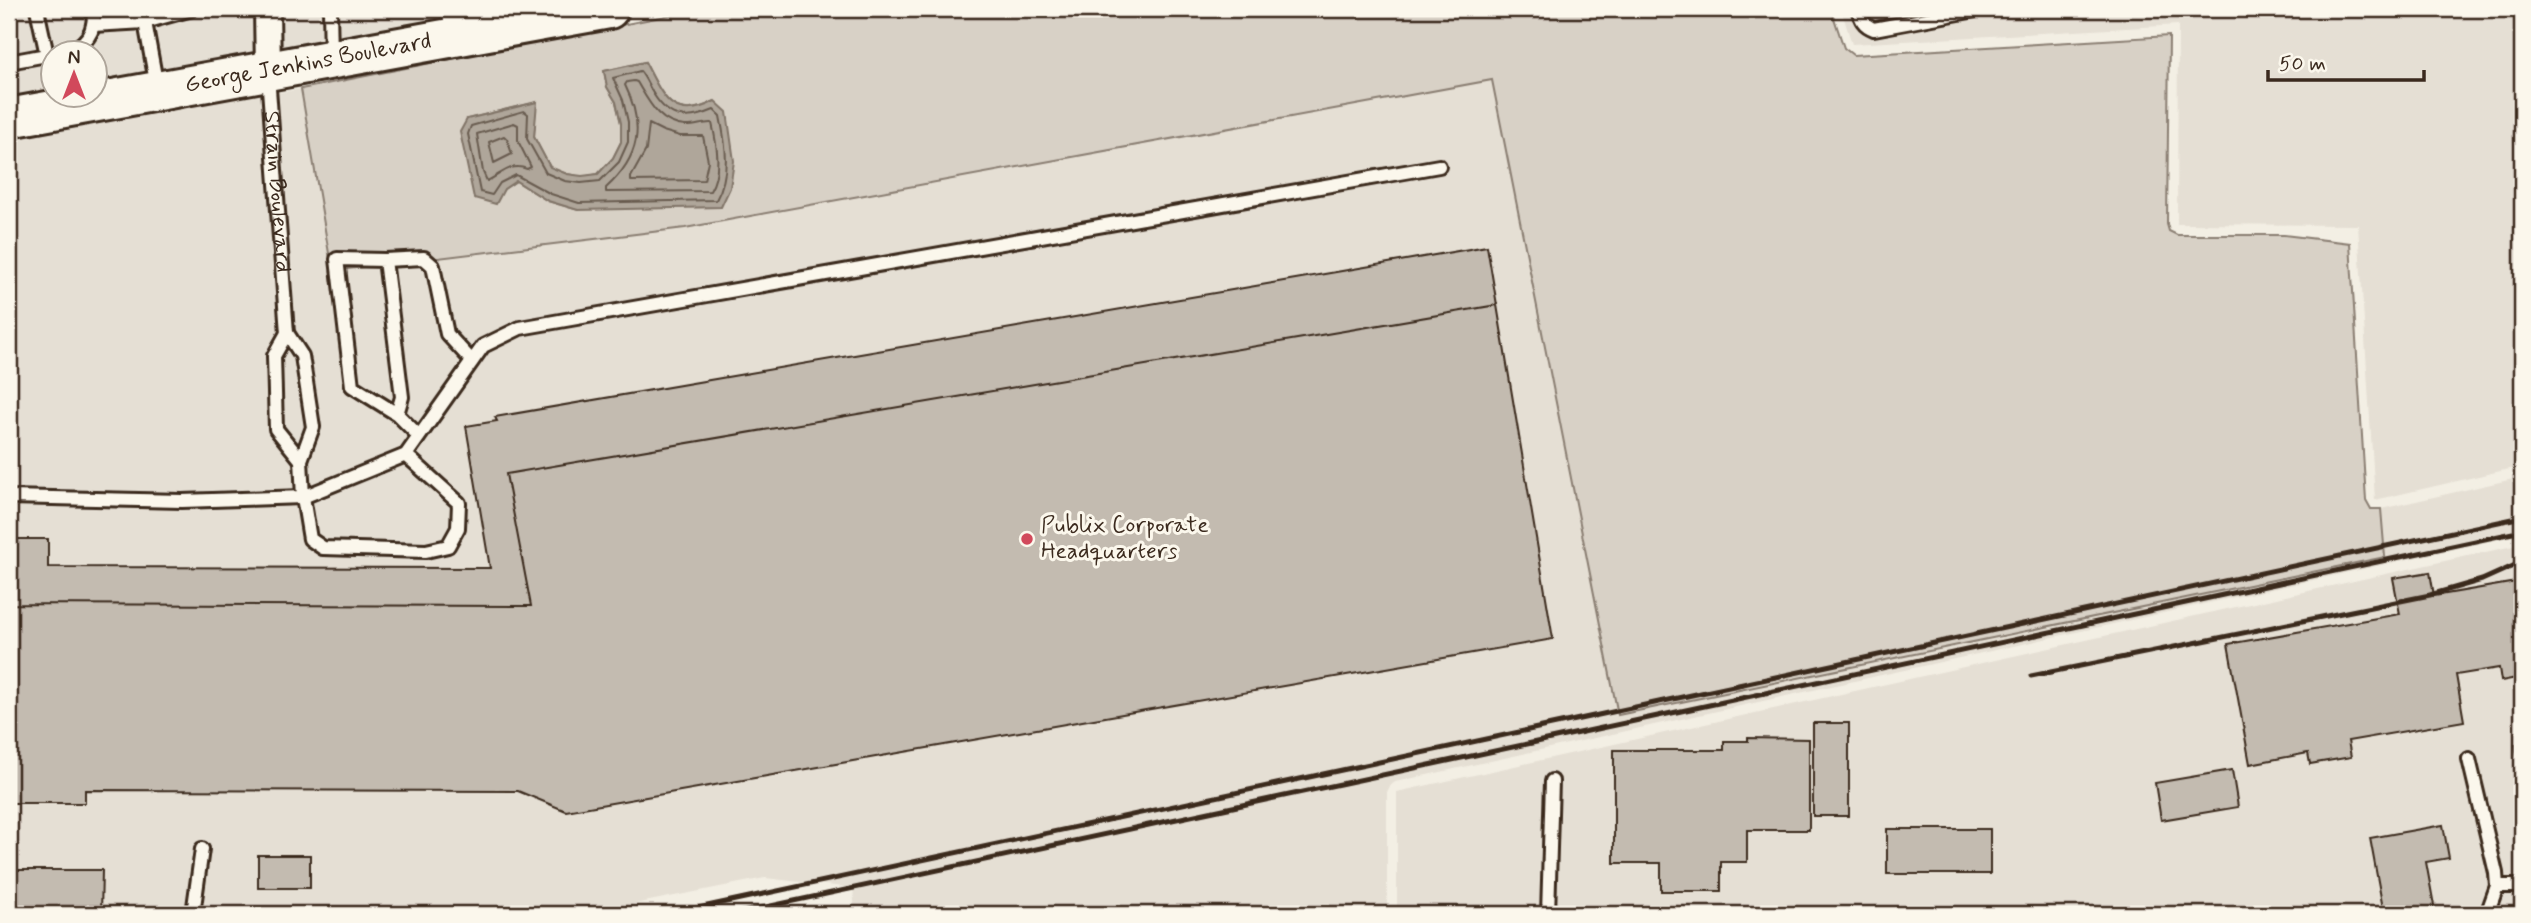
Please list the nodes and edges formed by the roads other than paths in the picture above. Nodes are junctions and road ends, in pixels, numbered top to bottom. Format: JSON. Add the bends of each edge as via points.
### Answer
{"nodes":[{"id":1,"x":37,"y":9,"type":"edge"},
{"id":2,"x":93,"y":9,"type":"edge"},
{"id":3,"x":192,"y":9,"type":"edge"},
{"id":4,"x":267,"y":9,"type":"edge"},
{"id":5,"x":330,"y":9,"type":"edge"},
{"id":6,"x":608,"y":9,"type":"edge"},
{"id":7,"x":1858,"y":9,"type":"edge"},
{"id":8,"x":1981,"y":9,"type":"edge"},
{"id":9,"x":524,"y":17,"type":"edge"},
{"id":10,"x":145,"y":22,"type":"junction"},
{"id":11,"x":450,"y":23,"type":"edge"},
{"id":12,"x":93,"y":25,"type":"junction"},
{"id":13,"x":45,"y":38,"type":"edge"},
{"id":14,"x":88,"y":38,"type":"edge"},
{"id":15,"x":38,"y":57,"type":"edge"},
{"id":16,"x":331,"y":60,"type":"junction"},
{"id":17,"x":9,"y":62,"type":"edge"},
{"id":18,"x":268,"y":71,"type":"junction"},
{"id":19,"x":158,"y":91,"type":"junction"},
{"id":20,"x":9,"y":118,"type":"edge"},
{"id":21,"x":1440,"y":166,"type":"dead end"},
{"id":22,"x":385,"y":260,"type":"junction"},
{"id":23,"x":287,"y":333,"type":"junction"},
{"id":24,"x":472,"y":361,"type":"junction"},
{"id":25,"x":397,"y":414,"type":"junction"},
{"id":26,"x":419,"y":436,"type":"junction"},
{"id":27,"x":406,"y":455,"type":"junction"},
{"id":28,"x":301,"y":460,"type":"junction"},
{"id":29,"x":9,"y":497,"type":"edge"},
{"id":30,"x":303,"y":497,"type":"junction"},
{"id":31,"x":2469,"y":759,"type":"dead end"},
{"id":32,"x":1552,"y":781,"type":"dead end"},
{"id":33,"x":202,"y":849,"type":"dead end"},
{"id":34,"x":2497,"y":886,"type":"junction"},
{"id":35,"x":2522,"y":886,"type":"edge"},
{"id":36,"x":193,"y":914,"type":"edge"},
{"id":37,"x":1548,"y":914,"type":"edge"},
{"id":38,"x":2487,"y":914,"type":"edge"}],
"edges":[{"from":1,"to":13,"type":"lane"},
{"from":2,"to":12,"type":"lane"},
{"from":3,"to":10,"type":"lane"},
{"from":4,"to":18,"type":"street","name":"Strain Boulevard"},
{"from":5,"to":16,"type":"lane"},
{"from":6,"to":9,"type":"main road","name":"George Jenkins Boulevard"},
{"from":7,"to":8,"type":"lane","via":[[1861,20],[1874,29]]},
{"from":9,"to":11,"type":"main road","name":"George Jenkins Boulevard"},
{"from":10,"to":12,"type":"lane"},
{"from":10,"to":19,"type":"lane"},
{"from":11,"to":16,"type":"main road","name":"George Jenkins Boulevard"},
{"from":12,"to":14,"type":"lane"},
{"from":15,"to":17,"type":"lane"},
{"from":16,"to":18,"type":"main road","name":"George Jenkins Boulevard"},
{"from":18,"to":19,"type":"main road","name":"George Jenkins Boulevard"},
{"from":18,"to":23,"type":"lane","name":"Strain Boulevard"},
{"from":19,"to":20,"type":"main road","name":"George Jenkins Boulevard"},
{"from":21,"to":24,"type":"lane","via":[[520,328],[483,346]]},
{"from":22,"to":24,"type":"lane","via":[[424,258],[433,265],[447,334]]},
{"from":22,"to":25,"type":"lane","via":[[402,397]]},
{"from":22,"to":25,"type":"lane","via":[[337,259],[352,386]]},
{"from":23,"to":28,"type":"lane","name":"Strain Boulevard","via":[[302,356],[313,427]]},
{"from":23,"to":28,"type":"lane","name":"Strain Boulevard","via":[[274,356],[276,429]]},
{"from":24,"to":26,"type":"lane"},
{"from":25,"to":26,"type":"lane"},
{"from":26,"to":27,"type":"lane"},
{"from":27,"to":30,"type":"lane"},
{"from":27,"to":30,"type":"lane","name":"Strain Boulevard","via":[[458,503],[458,528],[447,546],[426,551],[323,548],[310,539]]},
{"from":28,"to":30,"type":"lane","name":"Strain Boulevard"},
{"from":29,"to":30,"type":"lane","via":[[182,501]]},
{"from":31,"to":34,"type":"lane"},
{"from":32,"to":37,"type":"lane"},
{"from":33,"to":36,"type":"lane"},
{"from":34,"to":35,"type":"lane"},
{"from":34,"to":38,"type":"lane"}]}
